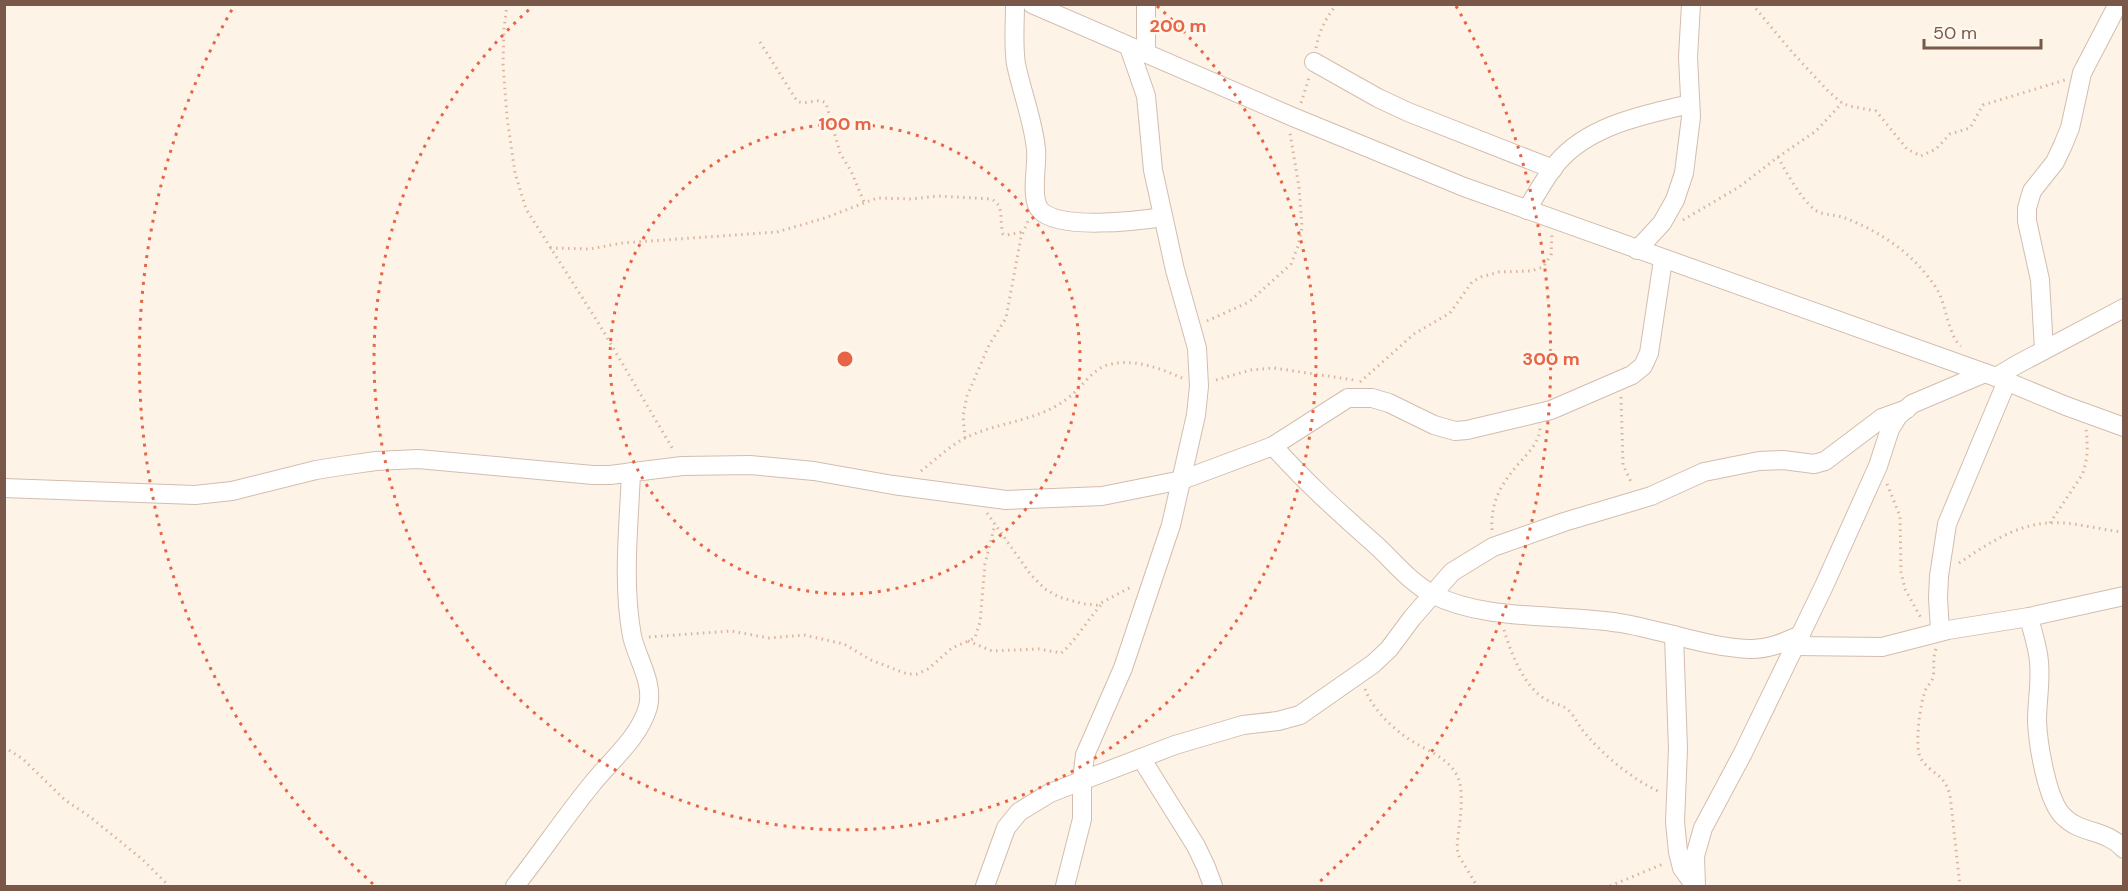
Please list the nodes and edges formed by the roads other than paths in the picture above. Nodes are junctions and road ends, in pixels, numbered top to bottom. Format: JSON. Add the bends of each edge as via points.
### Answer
{"nodes":[{"id":1,"x":1015,"y":4,"type":"edge"},
{"id":2,"x":1032,"y":4,"type":"edge"},
{"id":3,"x":1146,"y":4,"type":"edge"},
{"id":4,"x":1691,"y":4,"type":"edge"},
{"id":5,"x":2118,"y":4,"type":"edge"},
{"id":6,"x":1137,"y":50,"type":"junction"},
{"id":7,"x":1314,"y":62,"type":"dead end"},
{"id":8,"x":1690,"y":104,"type":"junction"},
{"id":9,"x":1553,"y":169,"type":"junction"},
{"id":10,"x":1527,"y":210,"type":"junction"},
{"id":11,"x":1163,"y":218,"type":"junction"},
{"id":12,"x":1636,"y":250,"type":"junction"},
{"id":13,"x":1663,"y":260,"type":"junction"},
{"id":14,"x":2124,"y":308,"type":"edge"},
{"id":15,"x":2044,"y":350,"type":"junction"},
{"id":16,"x":1996,"y":377,"type":"junction"},
{"id":17,"x":1906,"y":409,"type":"junction"},
{"id":18,"x":2124,"y":427,"type":"edge"},
{"id":19,"x":1273,"y":446,"type":"junction"},
{"id":20,"x":631,"y":472,"type":"junction"},
{"id":21,"x":1182,"y":480,"type":"junction"},
{"id":22,"x":4,"y":488,"type":"edge"},
{"id":23,"x":1432,"y":594,"type":"junction"},
{"id":24,"x":2124,"y":597,"type":"edge"},
{"id":25,"x":2029,"y":617,"type":"junction"},
{"id":26,"x":1940,"y":632,"type":"junction"},
{"id":27,"x":1674,"y":635,"type":"junction"},
{"id":28,"x":1798,"y":640,"type":"junction"},
{"id":29,"x":1141,"y":758,"type":"junction"},
{"id":30,"x":1082,"y":780,"type":"junction"},
{"id":31,"x":2124,"y":849,"type":"edge"},
{"id":32,"x":992,"y":882,"type":"edge"},
{"id":33,"x":515,"y":886,"type":"edge"},
{"id":34,"x":1065,"y":886,"type":"edge"},
{"id":35,"x":1213,"y":886,"type":"edge"},
{"id":36,"x":1695,"y":886,"type":"edge"}],
"edges":[{"from":1,"to":11,"type":"street","via":[[1016,63],[1037,151],[1035,202],[1040,210],[1047,216],[1069,221]]},
{"from":2,"to":6,"type":"street"},
{"from":3,"to":6,"type":"street"},
{"from":4,"to":8,"type":"street"},
{"from":5,"to":15,"type":"street","via":[[2082,73],[2063,145],[2032,191],[2027,208],[2040,280]]},
{"from":6,"to":10,"type":"street","via":[[1464,188]]},
{"from":6,"to":11,"type":"street"},
{"from":7,"to":9,"type":"street","via":[[1408,112]]},
{"from":8,"to":9,"type":"street","via":[[1601,130],[1576,146]]},
{"from":8,"to":12,"type":"street","via":[[1684,173],[1675,200],[1655,232]]},
{"from":9,"to":10,"type":"street"},
{"from":10,"to":12,"type":"street"},
{"from":11,"to":21,"type":"street","via":[[1197,348],[1196,415]]},
{"from":12,"to":13,"type":"street"},
{"from":13,"to":16,"type":"street"},
{"from":13,"to":19,"type":"street","via":[[1649,353],[1643,366],[1620,381],[1551,410],[1455,431],[1434,426],[1389,403],[1348,398]]},
{"from":14,"to":15,"type":"street"},
{"from":15,"to":16,"type":"street"},
{"from":16,"to":17,"type":"street","via":[[1920,400]]},
{"from":16,"to":18,"type":"street"},
{"from":16,"to":26,"type":"street","via":[[1947,524],[1939,576]]},
{"from":17,"to":23,"type":"street","via":[[1882,418],[1825,461],[1759,461],[1722,468],[1652,496],[1493,547],[1452,572]]},
{"from":17,"to":28,"type":"street","via":[[1890,429],[1878,466]]},
{"from":19,"to":21,"type":"street"},
{"from":19,"to":23,"type":"street","via":[[1324,500]]},
{"from":20,"to":21,"type":"street","via":[[682,466],[775,466],[1006,500],[1102,496]]},
{"from":20,"to":22,"type":"street","via":[[572,474],[418,459],[316,470],[232,491],[195,495]]},
{"from":20,"to":33,"type":"street","via":[[628,587],[632,638],[649,690],[644,719]]},
{"from":21,"to":30,"type":"street","via":[[1135,634],[1085,755]]},
{"from":23,"to":27,"type":"street","via":[[1452,603],[1500,612],[1621,623]]},
{"from":23,"to":29,"type":"street","via":[[1389,649],[1300,714],[1232,728]]},
{"from":24,"to":25,"type":"street"},
{"from":25,"to":26,"type":"street"},
{"from":25,"to":31,"type":"street","via":[[2039,659],[2037,720],[2041,753],[2055,805],[2075,826],[2106,835]]},
{"from":26,"to":28,"type":"street","via":[[1882,647]]},
{"from":27,"to":28,"type":"street","via":[[1729,648],[1752,649]]},
{"from":27,"to":36,"type":"street","via":[[1678,749],[1675,822],[1682,868]]},
{"from":28,"to":36,"type":"street","via":[[1703,828],[1695,856]]},
{"from":29,"to":30,"type":"street"},
{"from":29,"to":35,"type":"street","via":[[1196,846]]},
{"from":30,"to":32,"type":"street","via":[[1019,812],[1006,828]]},
{"from":30,"to":34,"type":"street","via":[[1082,819]]}]}
